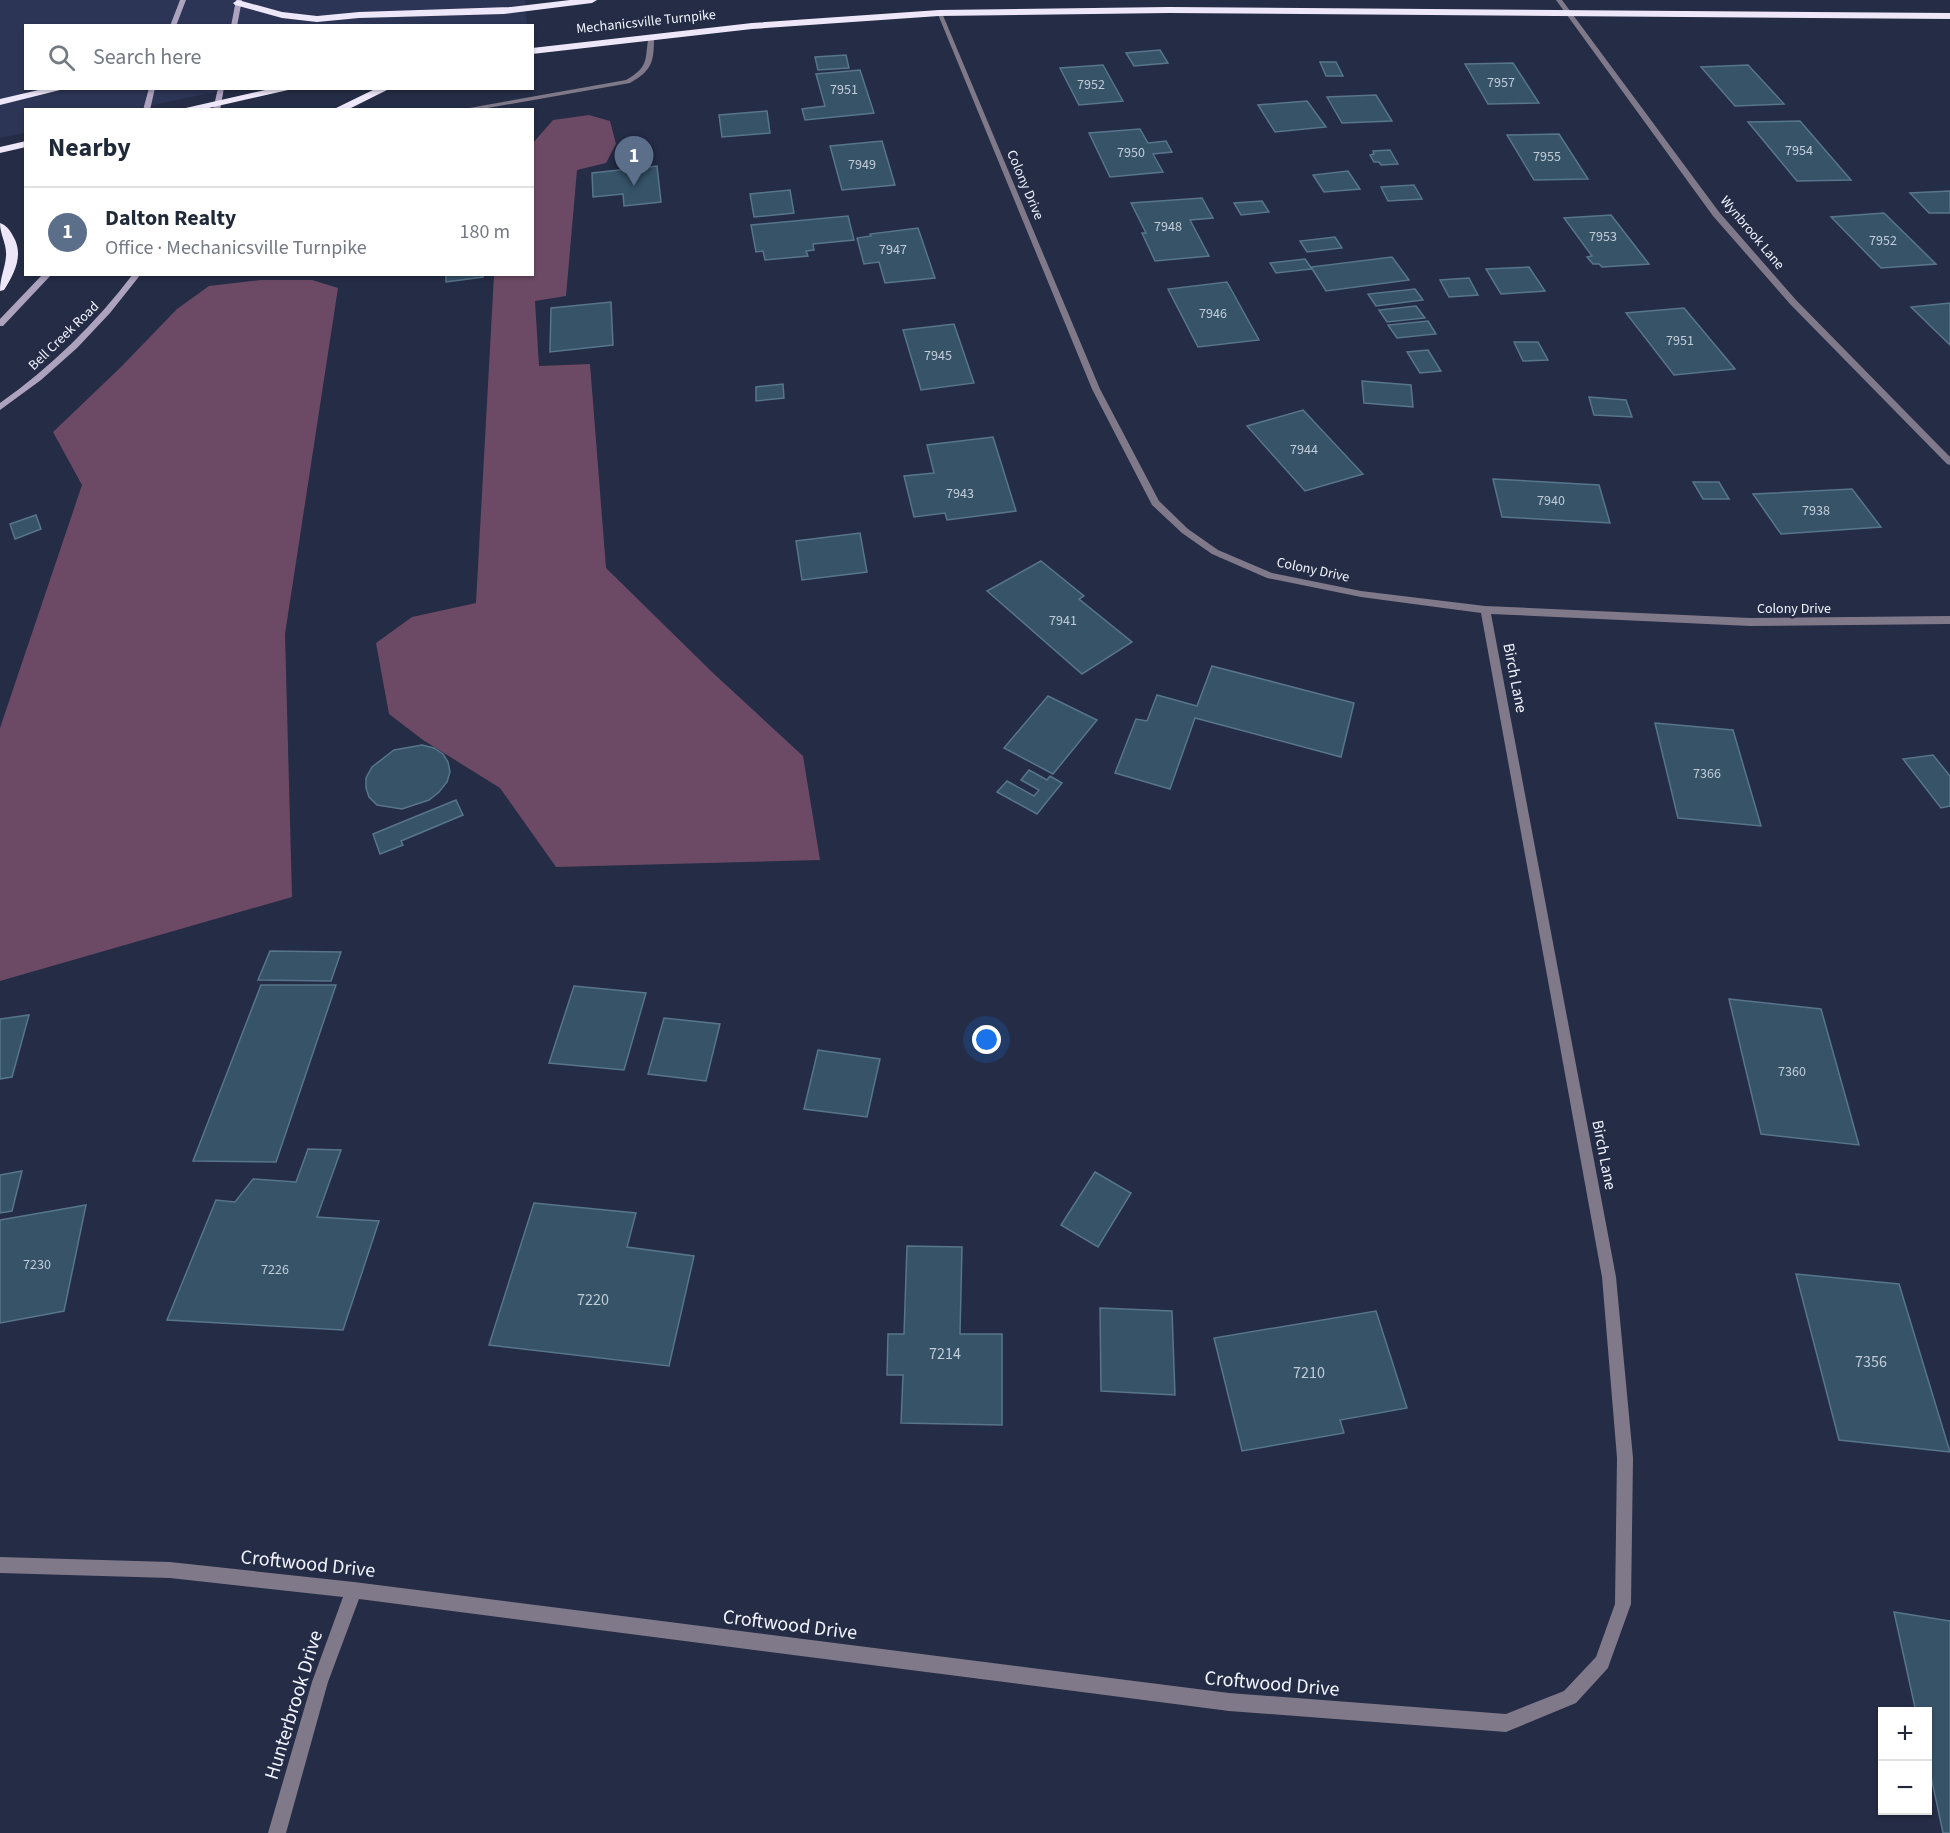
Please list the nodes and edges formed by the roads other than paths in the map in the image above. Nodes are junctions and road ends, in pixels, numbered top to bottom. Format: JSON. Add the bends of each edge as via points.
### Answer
{"nodes":[{"id":1,"x":183,"y":0,"type":"edge"},
{"id":2,"x":592,"y":0,"type":"edge"},
{"id":3,"x":1559,"y":0,"type":"edge"},
{"id":4,"x":238,"y":1,"type":"edge"},
{"id":5,"x":515,"y":10,"type":"junction"},
{"id":6,"x":1567,"y":12,"type":"junction"},
{"id":7,"x":939,"y":13,"type":"junction"},
{"id":8,"x":1950,"y":16,"type":"edge"},
{"id":9,"x":174,"y":24,"type":"edge"},
{"id":10,"x":234,"y":24,"type":"edge"},
{"id":11,"x":418,"y":24,"type":"dead end"},
{"id":12,"x":651,"y":36,"type":"junction"},
{"id":13,"x":534,"y":51,"type":"edge"},
{"id":14,"x":54,"y":90,"type":"edge"},
{"id":15,"x":151,"y":90,"type":"edge"},
{"id":16,"x":221,"y":90,"type":"edge"},
{"id":17,"x":284,"y":90,"type":"edge"},
{"id":18,"x":382,"y":90,"type":"edge"},
{"id":19,"x":0,"y":102,"type":"edge"},
{"id":20,"x":217,"y":106,"type":"edge"},
{"id":21,"x":147,"y":108,"type":"edge"},
{"id":22,"x":200,"y":108,"type":"edge"},
{"id":23,"x":341,"y":108,"type":"edge"},
{"id":24,"x":473,"y":108,"type":"edge"},
{"id":25,"x":24,"y":144,"type":"edge"},
{"id":26,"x":0,"y":150,"type":"edge"},
{"id":27,"x":0,"y":226,"type":"edge"},
{"id":28,"x":46,"y":276,"type":"edge"},
{"id":29,"x":136,"y":276,"type":"edge"},
{"id":30,"x":0,"y":287,"type":"edge"},
{"id":31,"x":0,"y":324,"type":"edge"},
{"id":32,"x":0,"y":407,"type":"edge"},
{"id":33,"x":1950,"y":462,"type":"edge"},
{"id":34,"x":1485,"y":610,"type":"junction"},
{"id":35,"x":1950,"y":620,"type":"edge"},
{"id":36,"x":0,"y":1565,"type":"edge"},
{"id":37,"x":354,"y":1590,"type":"junction"},
{"id":38,"x":1570,"y":1697,"type":"joint"},
{"id":39,"x":277,"y":1833,"type":"edge"}],
"edges":[{"from":1,"to":9,"type":"main road"},
{"from":2,"to":5,"type":"highway","name":"Mechanicsville Turnpike"},
{"from":3,"to":6,"type":"street","name":"Wynbrook Lane"},
{"from":4,"to":5,"type":"highway","via":[[282,15],[317,19]]},
{"from":4,"to":10,"type":"main road"},
{"from":5,"to":11,"type":"highway","name":"Mechanicsville Turnpike"},
{"from":6,"to":7,"type":"highway","name":"Mechanicsville Turnpike"},
{"from":6,"to":8,"type":"highway","name":"Mechanicsville Turnpike"},
{"from":6,"to":33,"type":"street","name":"Wynbrook Lane","via":[[1716,214],[1793,302]]},
{"from":7,"to":12,"type":"highway","name":"Mechanicsville Turnpike"},
{"from":7,"to":34,"type":"street","name":"Colony Drive","via":[[1096,389],[1155,503],[1215,552],[1270,576],[1361,594]]},
{"from":12,"to":13,"type":"highway","name":"Mechanicsville Turnpike"},
{"from":12,"to":24,"type":"street","via":[[650,66],[628,82]]},
{"from":14,"to":19,"type":"highway"},
{"from":15,"to":21,"type":"main road"},
{"from":16,"to":20,"type":"main road"},
{"from":17,"to":20,"type":"highway"},
{"from":18,"to":23,"type":"highway"},
{"from":20,"to":22,"type":"highway"},
{"from":25,"to":26,"type":"highway"},
{"from":27,"to":30,"type":"highway","via":[[10,237],[14,256]]},
{"from":28,"to":31,"type":"main road"},
{"from":29,"to":32,"type":"main road","name":"Bell Creek Road","via":[[81,341],[32,385]]},
{"from":34,"to":35,"type":"street","name":"Colony Drive","via":[[1750,622]]},
{"from":34,"to":38,"type":"street","name":"Birch Lane","via":[[1610,1277],[1625,1458],[1623,1604],[1602,1662]]},
{"from":36,"to":37,"type":"street","name":"Croftwood Drive","via":[[170,1570]]},
{"from":37,"to":38,"type":"street","name":"Croftwood Drive","via":[[1229,1702],[1506,1723]]},
{"from":37,"to":39,"type":"street","name":"Hunterbrook Drive","via":[[320,1682]]}]}
